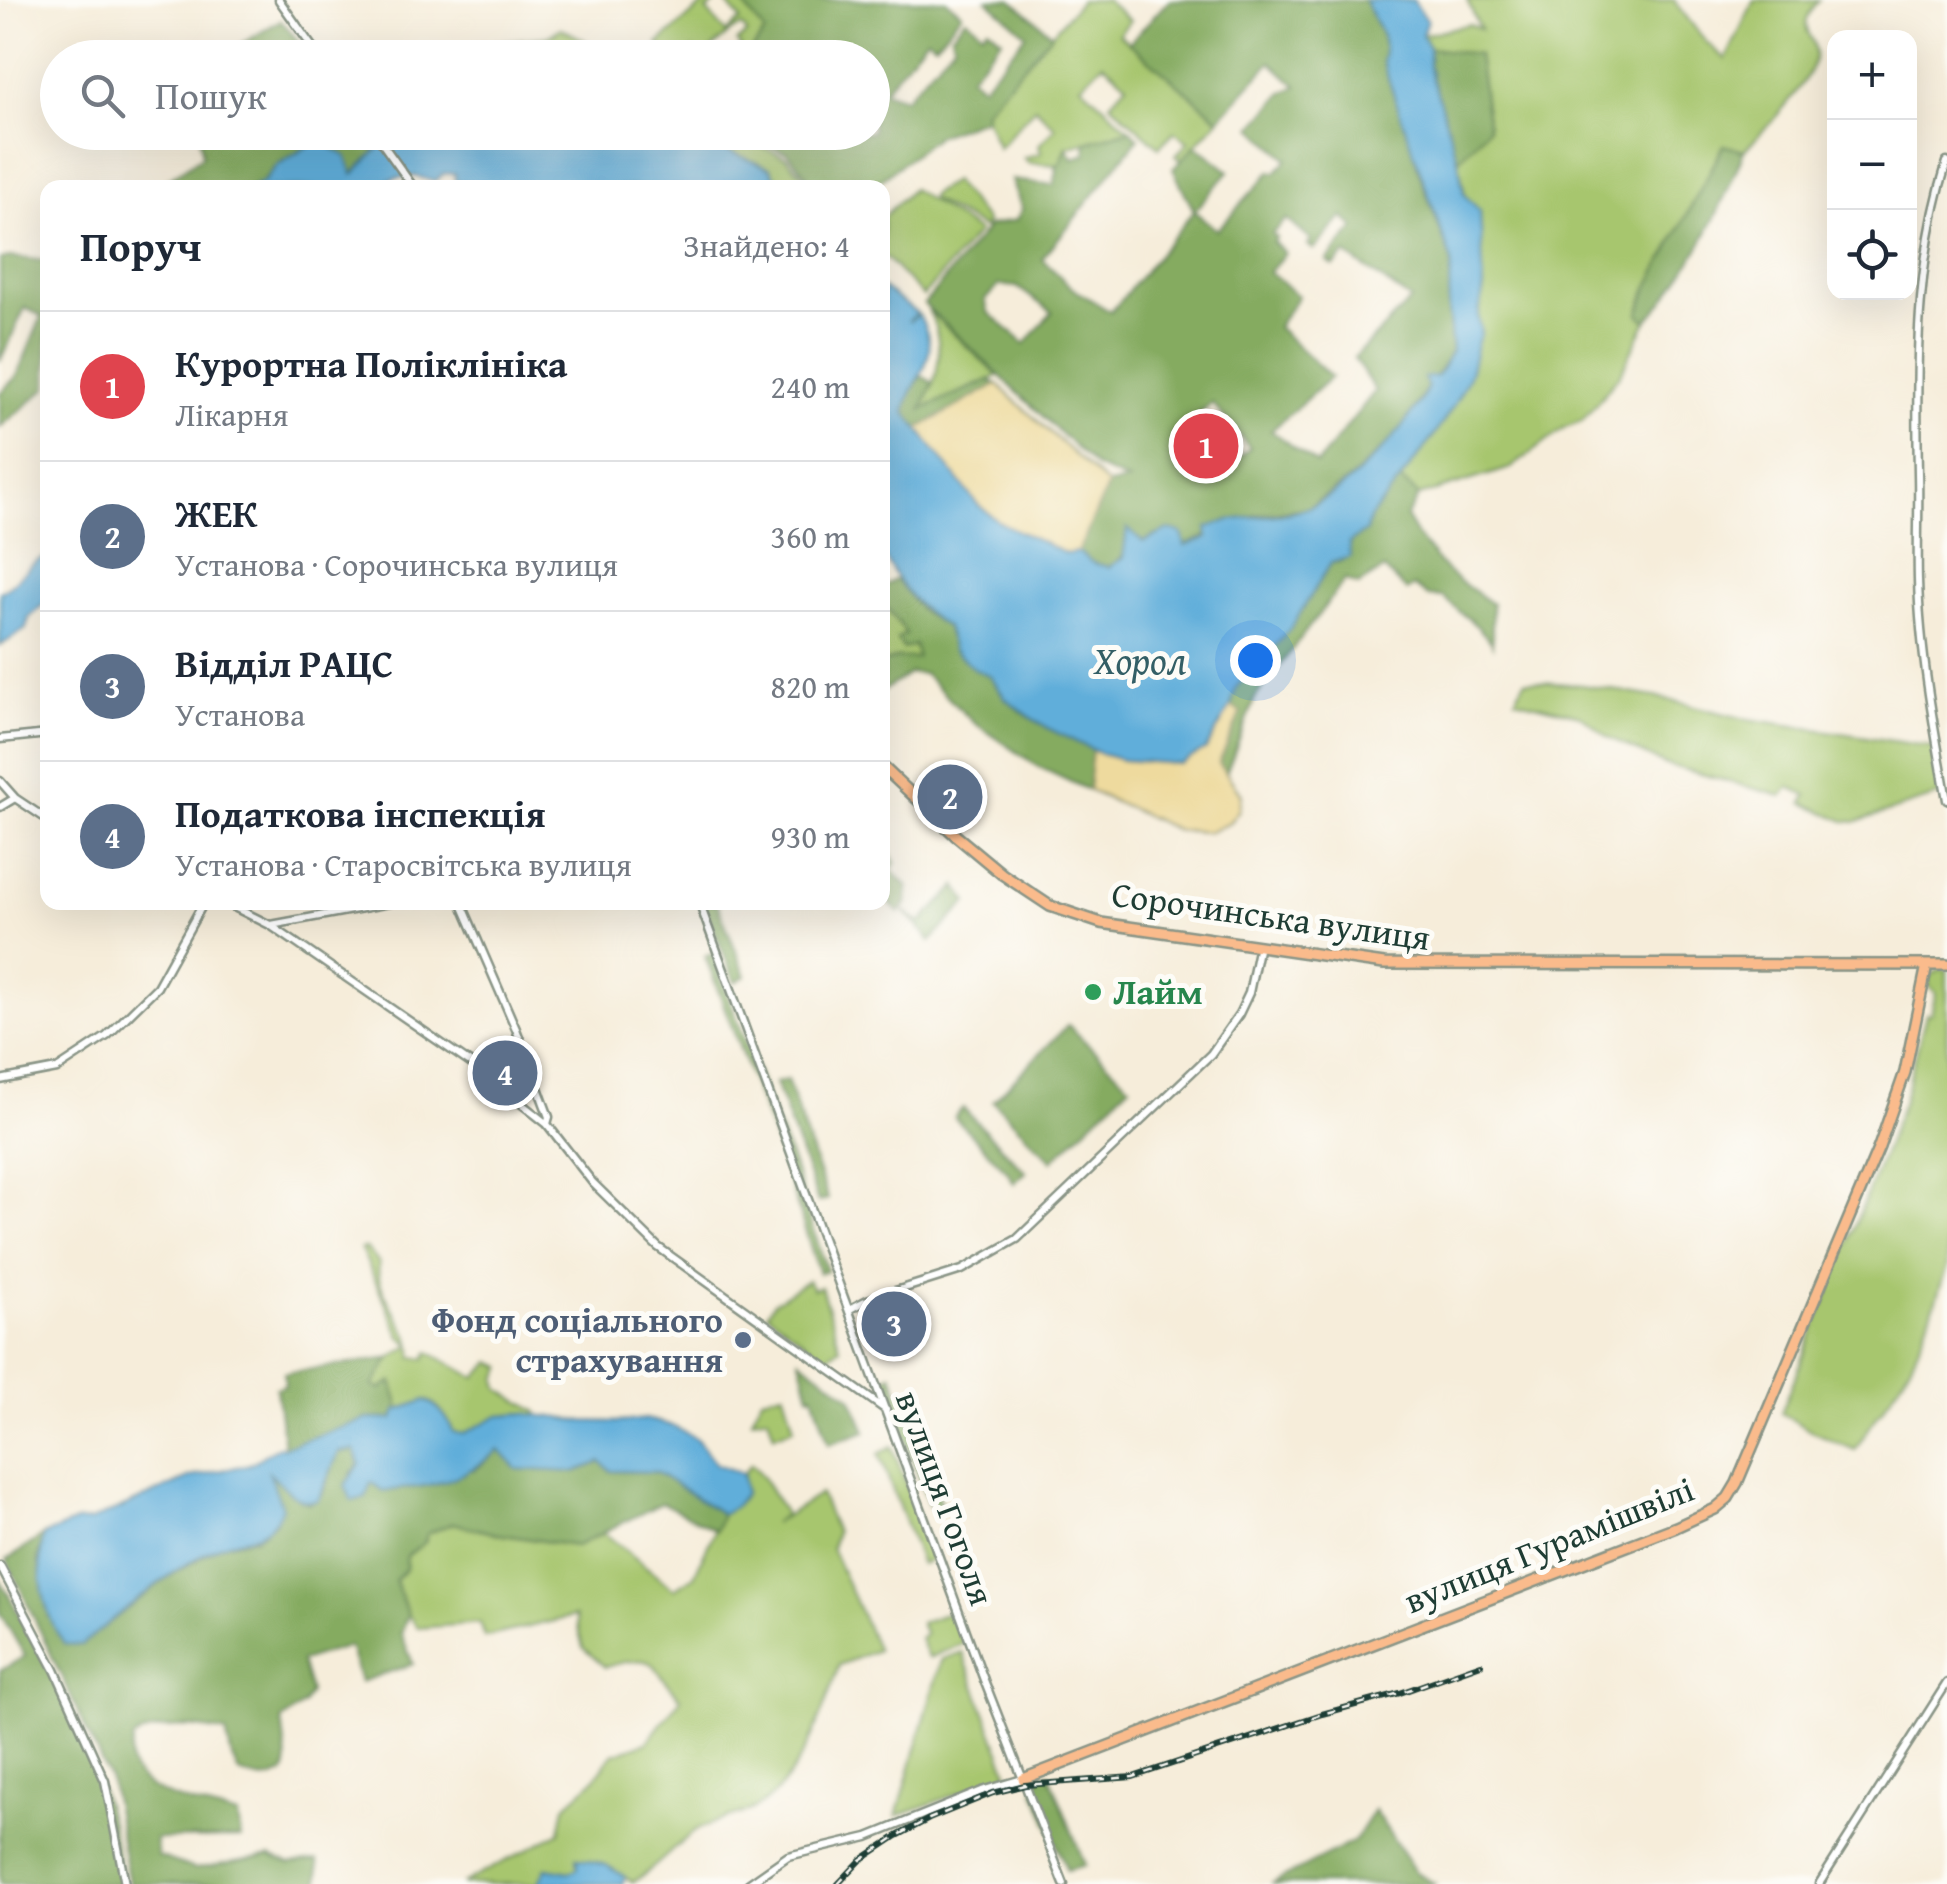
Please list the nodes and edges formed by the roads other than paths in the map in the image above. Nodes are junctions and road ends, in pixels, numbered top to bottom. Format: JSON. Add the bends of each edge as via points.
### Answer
{"nodes":[{"id":1,"x":279,"y":0,"type":"edge"},
{"id":2,"x":307,"y":40,"type":"edge"},
{"id":3,"x":387,"y":150,"type":"edge"},
{"id":4,"x":1947,"y":162,"type":"edge"},
{"id":5,"x":408,"y":180,"type":"edge"},
{"id":6,"x":40,"y":735,"type":"edge"},
{"id":7,"x":0,"y":738,"type":"edge"},
{"id":8,"x":890,"y":774,"type":"edge"},
{"id":9,"x":0,"y":781,"type":"edge"},
{"id":10,"x":1946,"y":797,"type":"edge"},
{"id":11,"x":15,"y":798,"type":"junction"},
{"id":12,"x":0,"y":807,"type":"edge"},
{"id":13,"x":40,"y":815,"type":"edge"},
{"id":14,"x":200,"y":910,"type":"edge"},
{"id":15,"x":241,"y":910,"type":"edge"},
{"id":16,"x":350,"y":910,"type":"edge"},
{"id":17,"x":464,"y":910,"type":"edge"},
{"id":18,"x":702,"y":910,"type":"edge"},
{"id":19,"x":270,"y":924,"type":"junction"},
{"id":20,"x":1259,"y":945,"type":"junction"},
{"id":21,"x":1947,"y":964,"type":"edge"},
{"id":22,"x":1927,"y":965,"type":"junction"},
{"id":23,"x":0,"y":1080,"type":"edge"},
{"id":24,"x":547,"y":1124,"type":"junction"},
{"id":25,"x":850,"y":1309,"type":"junction"},
{"id":26,"x":886,"y":1410,"type":"junction"},
{"id":27,"x":0,"y":1566,"type":"edge"},
{"id":28,"x":1947,"y":1683,"type":"edge"},
{"id":29,"x":1023,"y":1779,"type":"junction"},
{"id":30,"x":124,"y":1884,"type":"edge"},
{"id":31,"x":748,"y":1884,"type":"edge"},
{"id":32,"x":1064,"y":1884,"type":"edge"},
{"id":33,"x":1820,"y":1884,"type":"edge"}],
"edges":[{"from":1,"to":2,"type":"street"},
{"from":3,"to":5,"type":"street"},
{"from":4,"to":10,"type":"street","via":[[1926,249],[1918,360],[1919,606]]},
{"from":6,"to":7,"type":"street"},
{"from":8,"to":20,"type":"main road","name":"Сорочинська вулиця","via":[[954,835],[1050,906],[1101,923]]},
{"from":9,"to":11,"type":"street"},
{"from":11,"to":12,"type":"street"},
{"from":11,"to":13,"type":"street"},
{"from":14,"to":23,"type":"street","via":[[157,987],[107,1036],[57,1069]]},
{"from":15,"to":19,"type":"street"},
{"from":16,"to":19,"type":"street"},
{"from":17,"to":24,"type":"street","via":[[518,1032]]},
{"from":18,"to":25,"type":"street","name":"вулиця Гоголя"},
{"from":19,"to":24,"type":"street"},
{"from":20,"to":22,"type":"main road","name":"Сорочинська вулиця","via":[[1436,967]]},
{"from":20,"to":25,"type":"street","via":[[1249,993],[1211,1054],[1016,1239],[962,1270]]},
{"from":21,"to":22,"type":"main road","name":"Сорочинська вулиця"},
{"from":22,"to":29,"type":"main road","name":"вулиця Гурамішвілі","via":[[1914,1040],[1884,1134],[1737,1483],[1722,1504]]},
{"from":24,"to":26,"type":"street","via":[[638,1231]]},
{"from":25,"to":26,"type":"street","name":"вулиця Гоголя"},
{"from":26,"to":29,"type":"street","name":"вулиця Гоголя"},
{"from":27,"to":30,"type":"street","via":[[104,1780]]},
{"from":28,"to":33,"type":"street"},
{"from":29,"to":31,"type":"street","via":[[868,1837],[788,1856]]},
{"from":29,"to":32,"type":"street","name":"вулиця Гоголя"}]}
